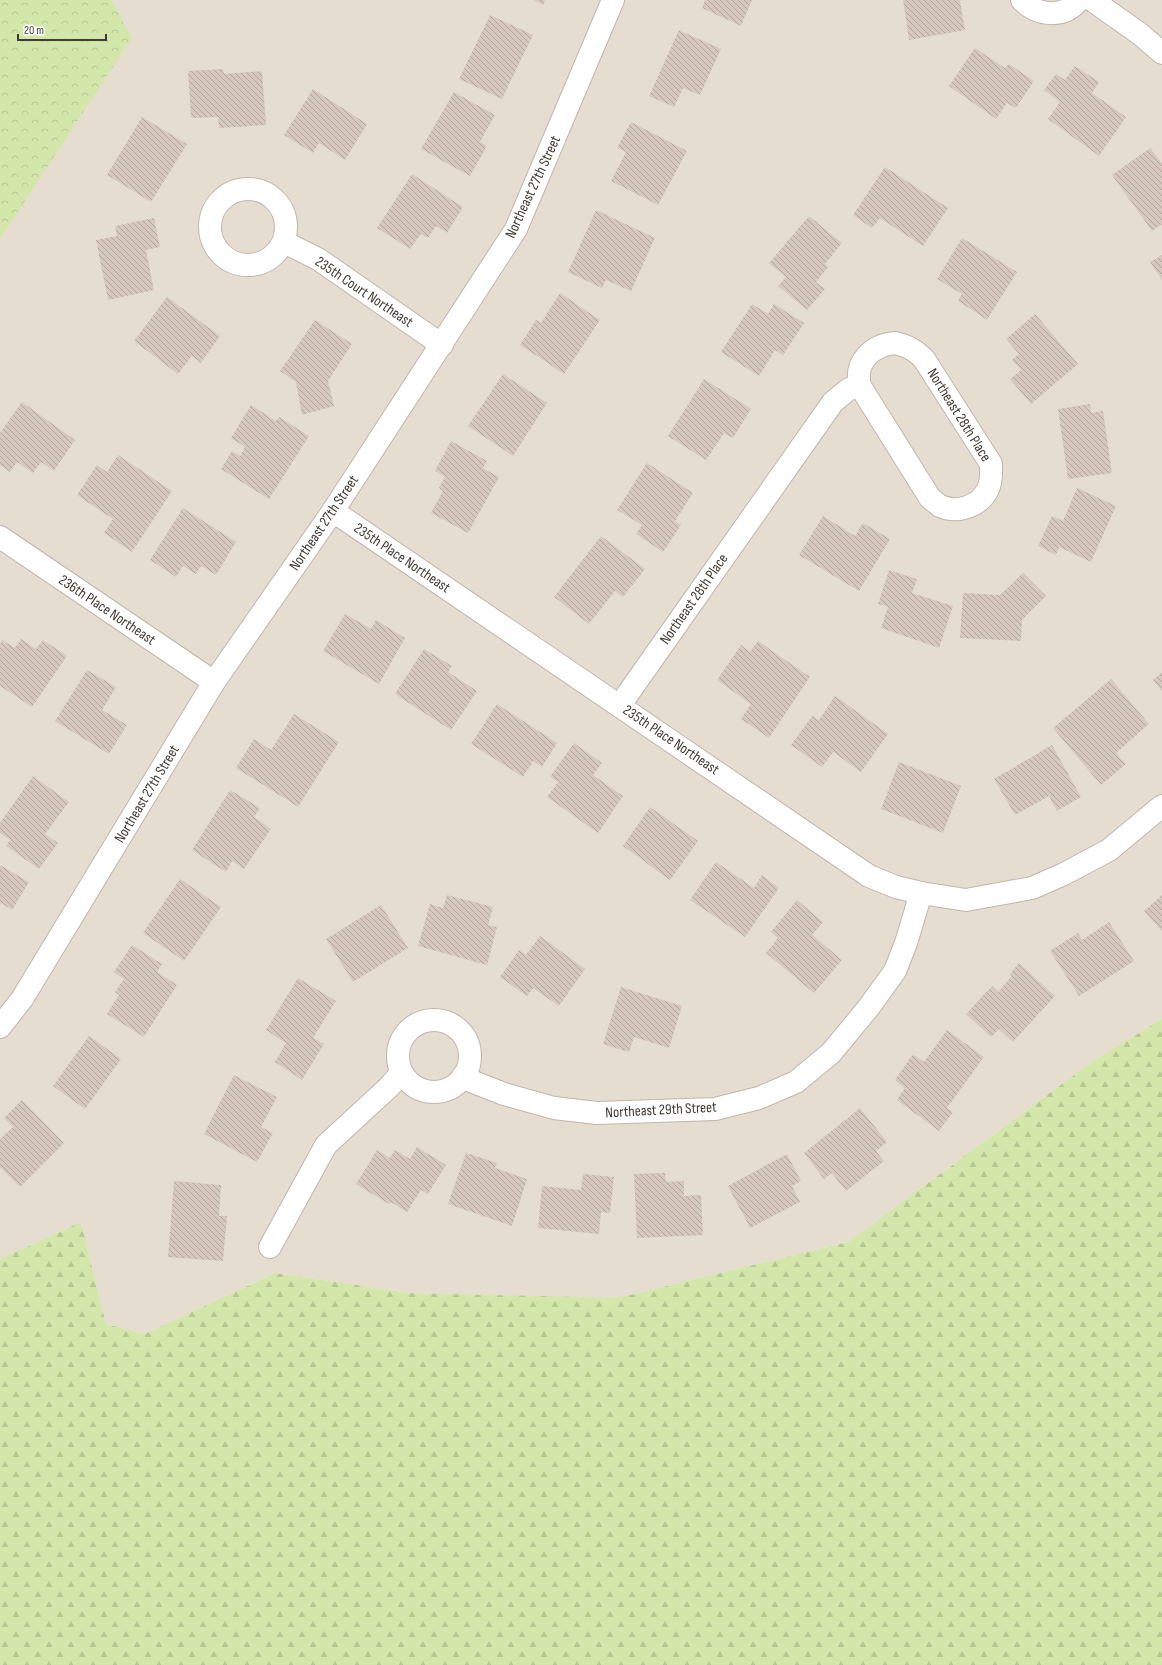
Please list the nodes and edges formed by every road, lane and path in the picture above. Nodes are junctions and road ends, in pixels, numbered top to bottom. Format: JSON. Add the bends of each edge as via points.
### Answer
{"nodes":[{"id":1,"x":613,"y":0,"type":"edge"},
{"id":2,"x":1022,"y":0,"type":"edge"},
{"id":3,"x":1079,"y":0,"type":"edge"},
{"id":4,"x":1092,"y":0,"type":"edge"},
{"id":5,"x":1162,"y":53,"type":"edge"},
{"id":6,"x":284,"y":242,"type":"dead end"},
{"id":7,"x":442,"y":345,"type":"junction"},
{"id":8,"x":860,"y":386,"type":"junction"},
{"id":9,"x":333,"y":511,"type":"junction"},
{"id":10,"x":0,"y":537,"type":"edge"},
{"id":11,"x":214,"y":682,"type":"junction"},
{"id":12,"x":620,"y":705,"type":"junction"},
{"id":13,"x":1162,"y":806,"type":"edge"},
{"id":14,"x":921,"y":893,"type":"junction"},
{"id":15,"x":0,"y":1027,"type":"edge"},
{"id":16,"x":401,"y":1072,"type":"junction"},
{"id":17,"x":464,"y":1076,"type":"junction"},
{"id":18,"x":270,"y":1247,"type":"dead end"}],
"edges":[{"from":1,"to":7,"type":"street","name":"Northeast 27th Street","via":[[516,229]]},
{"from":2,"to":3,"type":"street","via":[[1040,12],[1052,13],[1065,10]]},
{"from":4,"to":5,"type":"street"},
{"from":6,"to":7,"type":"street","name":"235th Court Northeast","via":[[318,259]]},
{"from":7,"to":9,"type":"street","name":"Northeast 27th Street"},
{"from":8,"to":8,"type":"street","name":"Northeast 28th Place","via":[[860,368],[874,349],[884,344],[896,343],[907,345],[916,351],[924,359],[991,464],[991,477],[983,498],[962,509],[939,505],[930,498]]},
{"from":8,"to":12,"type":"street","name":"Northeast 28th Place","via":[[849,389],[833,402]]},
{"from":9,"to":11,"type":"street","name":"Northeast 27th Street"},
{"from":9,"to":12,"type":"street","name":"235th Place Northeast"},
{"from":10,"to":11,"type":"street","name":"236th Place Northeast"},
{"from":11,"to":15,"type":"street","name":"Northeast 27th Street","via":[[22,999]]},
{"from":12,"to":14,"type":"street","name":"235th Place Northeast","via":[[869,876],[896,887]]},
{"from":13,"to":14,"type":"street","name":"235th Place Northeast","via":[[1109,850],[1032,888],[966,900]]},
{"from":14,"to":17,"type":"street","name":"Northeast 29th Street","via":[[895,971],[869,1007],[831,1053],[796,1082],[758,1098],[715,1109],[598,1113],[554,1108],[504,1094]]},
{"from":16,"to":17,"type":"street","via":[[419,1089],[432,1092],[444,1091]]},
{"from":16,"to":17,"type":"street","via":[[398,1049],[402,1038],[419,1022],[430,1019],[453,1024],[468,1042],[470,1060]]},
{"from":16,"to":18,"type":"street","via":[[389,1087],[326,1144]]}]}
